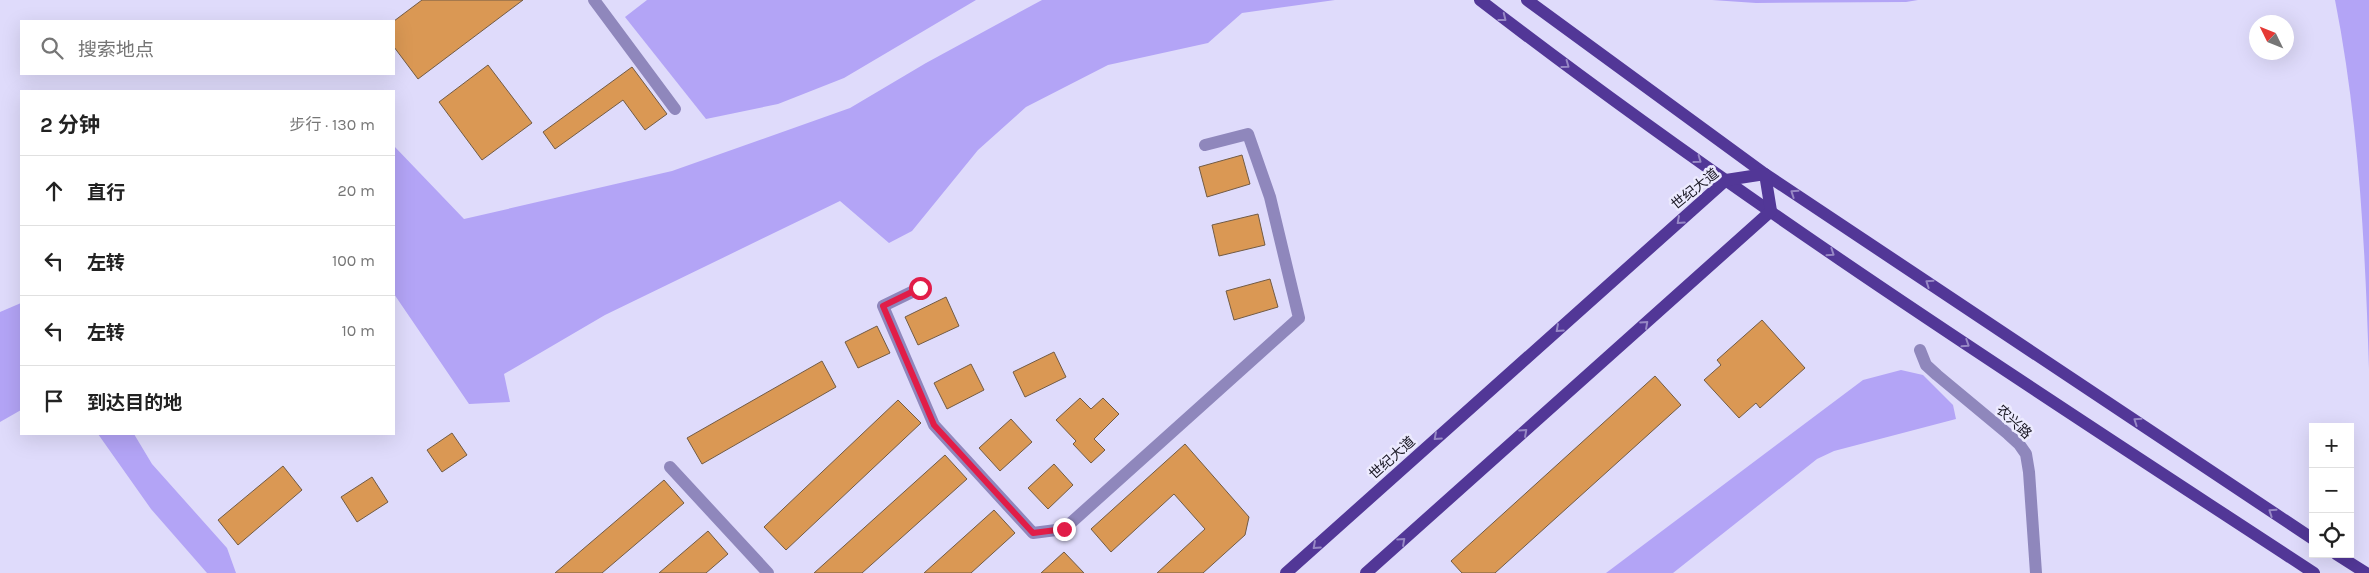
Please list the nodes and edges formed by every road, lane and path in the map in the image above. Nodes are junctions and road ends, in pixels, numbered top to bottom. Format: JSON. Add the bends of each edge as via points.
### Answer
{"nodes":[{"id":1,"x":594,"y":0,"type":"edge"},
{"id":2,"x":1480,"y":0,"type":"edge"},
{"id":3,"x":1527,"y":0,"type":"edge"},
{"id":4,"x":675,"y":109,"type":"dead end"},
{"id":5,"x":1205,"y":145,"type":"dead end"},
{"id":6,"x":1765,"y":174,"type":"junction"},
{"id":7,"x":1726,"y":180,"type":"junction"},
{"id":8,"x":1771,"y":211,"type":"junction"},
{"id":9,"x":920,"y":288,"type":"dead end"},
{"id":10,"x":1920,"y":350,"type":"dead end"},
{"id":11,"x":670,"y":466,"type":"dead end"},
{"id":12,"x":2309,"y":536,"type":"edge"},
{"id":13,"x":2341,"y":558,"type":"edge"},
{"id":14,"x":768,"y":573,"type":"edge"},
{"id":15,"x":1286,"y":573,"type":"edge"},
{"id":16,"x":1366,"y":573,"type":"edge"},
{"id":17,"x":2036,"y":573,"type":"edge"},
{"id":18,"x":2314,"y":573,"type":"edge"},
{"id":19,"x":2366,"y":573,"type":"edge"}],
"edges":[{"from":1,"to":4,"type":"street"},
{"from":2,"to":7,"type":"main road","one_way":true},
{"from":3,"to":6,"type":"main road"},
{"from":5,"to":9,"type":"street","via":[[1248,134],[1270,197],[1300,318],[1064,529],[1033,533],[934,425],[883,306]]},
{"from":6,"to":7,"type":"main road","name":"世纪大道"},
{"from":6,"to":8,"type":"main road"},
{"from":12,"to":6,"type":"main road","one_way":true},
{"from":7,"to":8,"type":"main road"},
{"from":7,"to":15,"type":"main road","name":"世纪大道","one_way":true},
{"from":16,"to":8,"type":"main road","one_way":true},
{"from":8,"to":18,"type":"main road","one_way":true,"via":[[1937,325]]},
{"from":10,"to":17,"type":"street","name":"农兴路","via":[[1932,370],[2008,434],[2026,454]]},
{"from":11,"to":14,"type":"street"},
{"from":13,"to":19,"type":"main road"}]}
